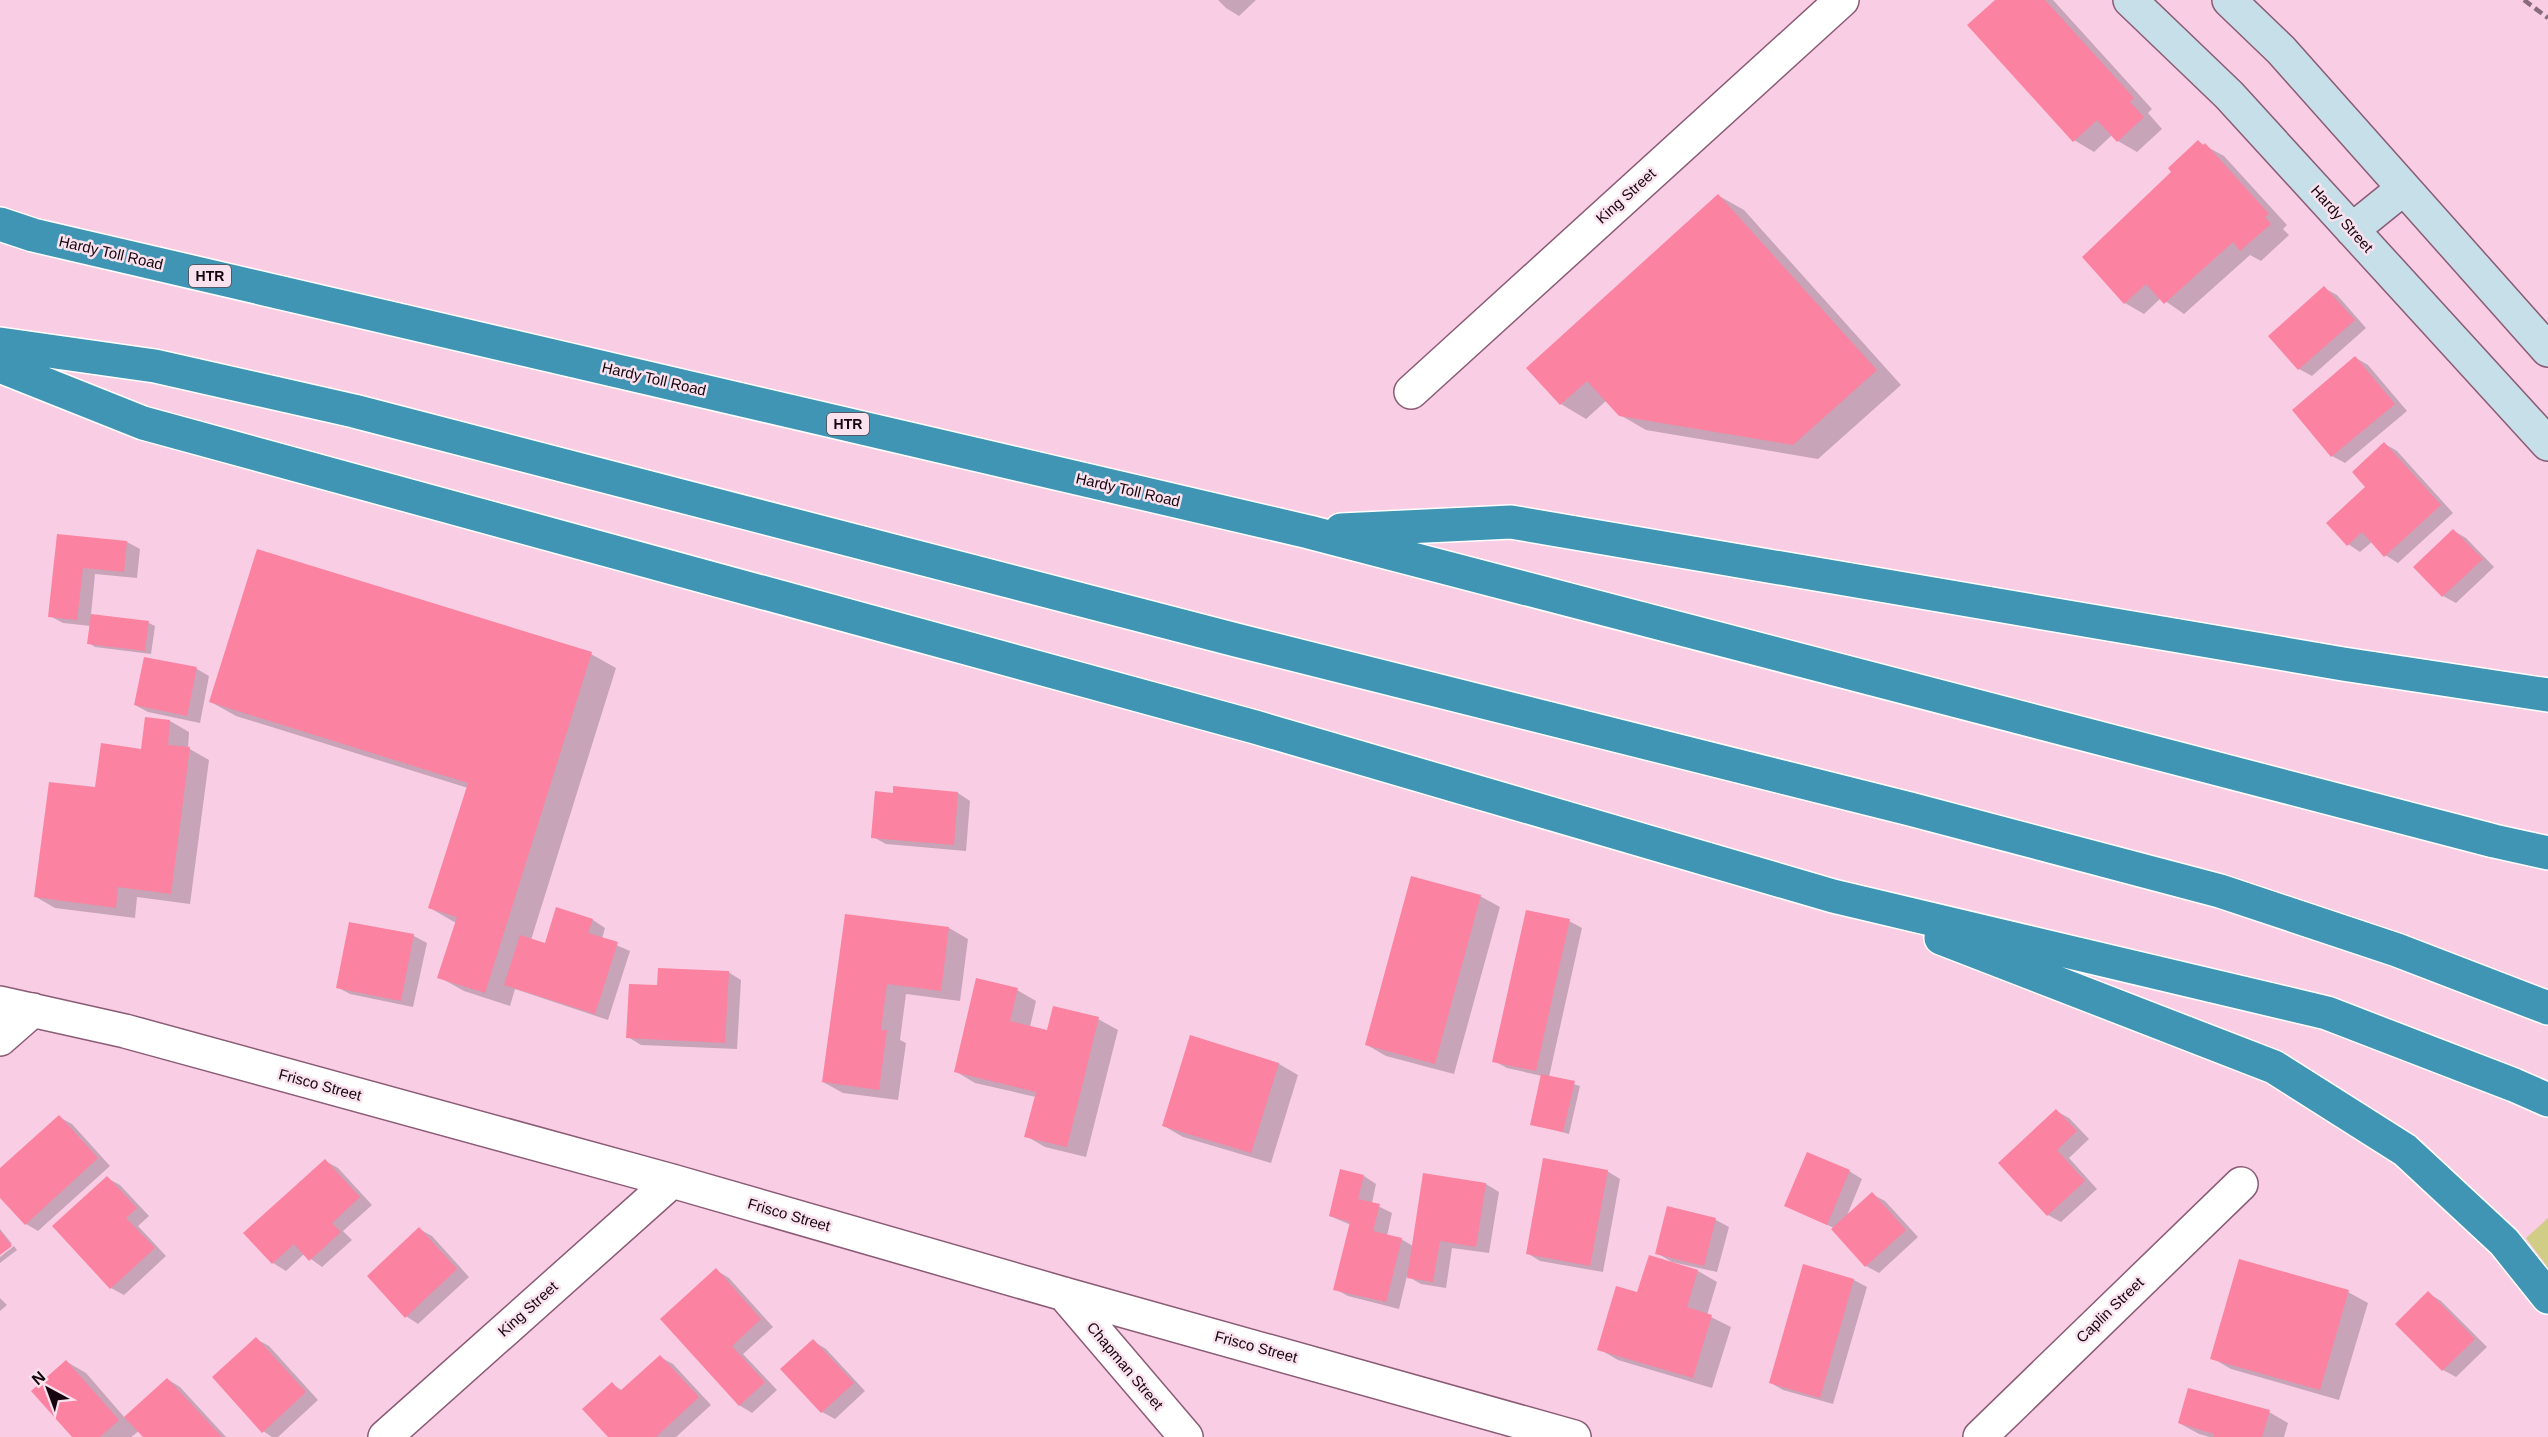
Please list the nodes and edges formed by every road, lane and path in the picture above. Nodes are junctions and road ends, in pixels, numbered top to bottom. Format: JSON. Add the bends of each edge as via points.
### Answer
{"nodes":[{"id":1,"x":1842,"y":0,"type":"edge"},
{"id":2,"x":2130,"y":0,"type":"edge"},
{"id":3,"x":2229,"y":0,"type":"edge"},
{"id":4,"x":2404,"y":188,"type":"junction"},
{"id":5,"x":0,"y":224,"type":"edge"},
{"id":6,"x":2352,"y":230,"type":"junction"},
{"id":7,"x":0,"y":344,"type":"edge"},
{"id":8,"x":2548,"y":350,"type":"edge"},
{"id":9,"x":0,"y":366,"type":"edge"},
{"id":10,"x":1411,"y":392,"type":"dead end"},
{"id":11,"x":2548,"y":444,"type":"edge"},
{"id":12,"x":1309,"y":532,"type":"junction"},
{"id":13,"x":2548,"y":695,"type":"edge"},
{"id":14,"x":2494,"y":841,"type":"junction"},
{"id":15,"x":2548,"y":853,"type":"edge"},
{"id":16,"x":2548,"y":875,"type":"edge"},
{"id":17,"x":1833,"y":896,"type":"junction"},
{"id":18,"x":0,"y":1003,"type":"edge"},
{"id":19,"x":2548,"y":1008,"type":"edge"},
{"id":20,"x":33,"y":1010,"type":"junction"},
{"id":21,"x":0,"y":1039,"type":"edge"},
{"id":22,"x":2548,"y":1100,"type":"edge"},
{"id":23,"x":672,"y":1181,"type":"junction"},
{"id":24,"x":2241,"y":1184,"type":"dead end"},
{"id":25,"x":1064,"y":1294,"type":"junction"},
{"id":26,"x":2548,"y":1297,"type":"edge"},
{"id":27,"x":385,"y":1437,"type":"edge"},
{"id":28,"x":1186,"y":1437,"type":"edge"},
{"id":29,"x":1574,"y":1437,"type":"edge"},
{"id":30,"x":1980,"y":1437,"type":"edge"}],
"edges":[{"from":1,"to":10,"type":"street","name":"King Street"},
{"from":2,"to":6,"type":"main road","name":"Hardy Street","via":[[2229,95]]},
{"from":3,"to":4,"type":"main road","via":[[2281,50]]},
{"from":4,"to":6,"type":"main road"},
{"from":4,"to":8,"type":"main road"},
{"from":5,"to":12,"type":"highway","name":"Hardy Toll Road","number":"HTR","via":[[33,235]]},
{"from":6,"to":11,"type":"main road","name":"Hardy Street"},
{"from":7,"to":19,"type":"highway","via":[[155,366],[354,411],[1247,643],[1910,809],[2220,891],[2397,950]]},
{"from":9,"to":17,"type":"highway","via":[[143,423],[1255,727]]},
{"from":12,"to":13,"type":"highway","via":[[1511,522]]},
{"from":12,"to":14,"type":"highway"},
{"from":14,"to":15,"type":"highway"},
{"from":14,"to":16,"type":"highway"},
{"from":17,"to":22,"type":"highway","via":[[2327,1013]]},
{"from":17,"to":26,"type":"highway","via":[[2274,1067],[2405,1150],[2504,1242]]},
{"from":18,"to":20,"type":"street","name":"Frisco Street"},
{"from":20,"to":21,"type":"street"},
{"from":20,"to":23,"type":"street","name":"Frisco Street","via":[[125,1031]]},
{"from":23,"to":25,"type":"street","name":"Frisco Street"},
{"from":23,"to":27,"type":"street","name":"King Street"},
{"from":24,"to":30,"type":"street","name":"Caplin Street"},
{"from":25,"to":28,"type":"street","name":"Chapman Street"},
{"from":25,"to":29,"type":"street","name":"Frisco Street"}]}
